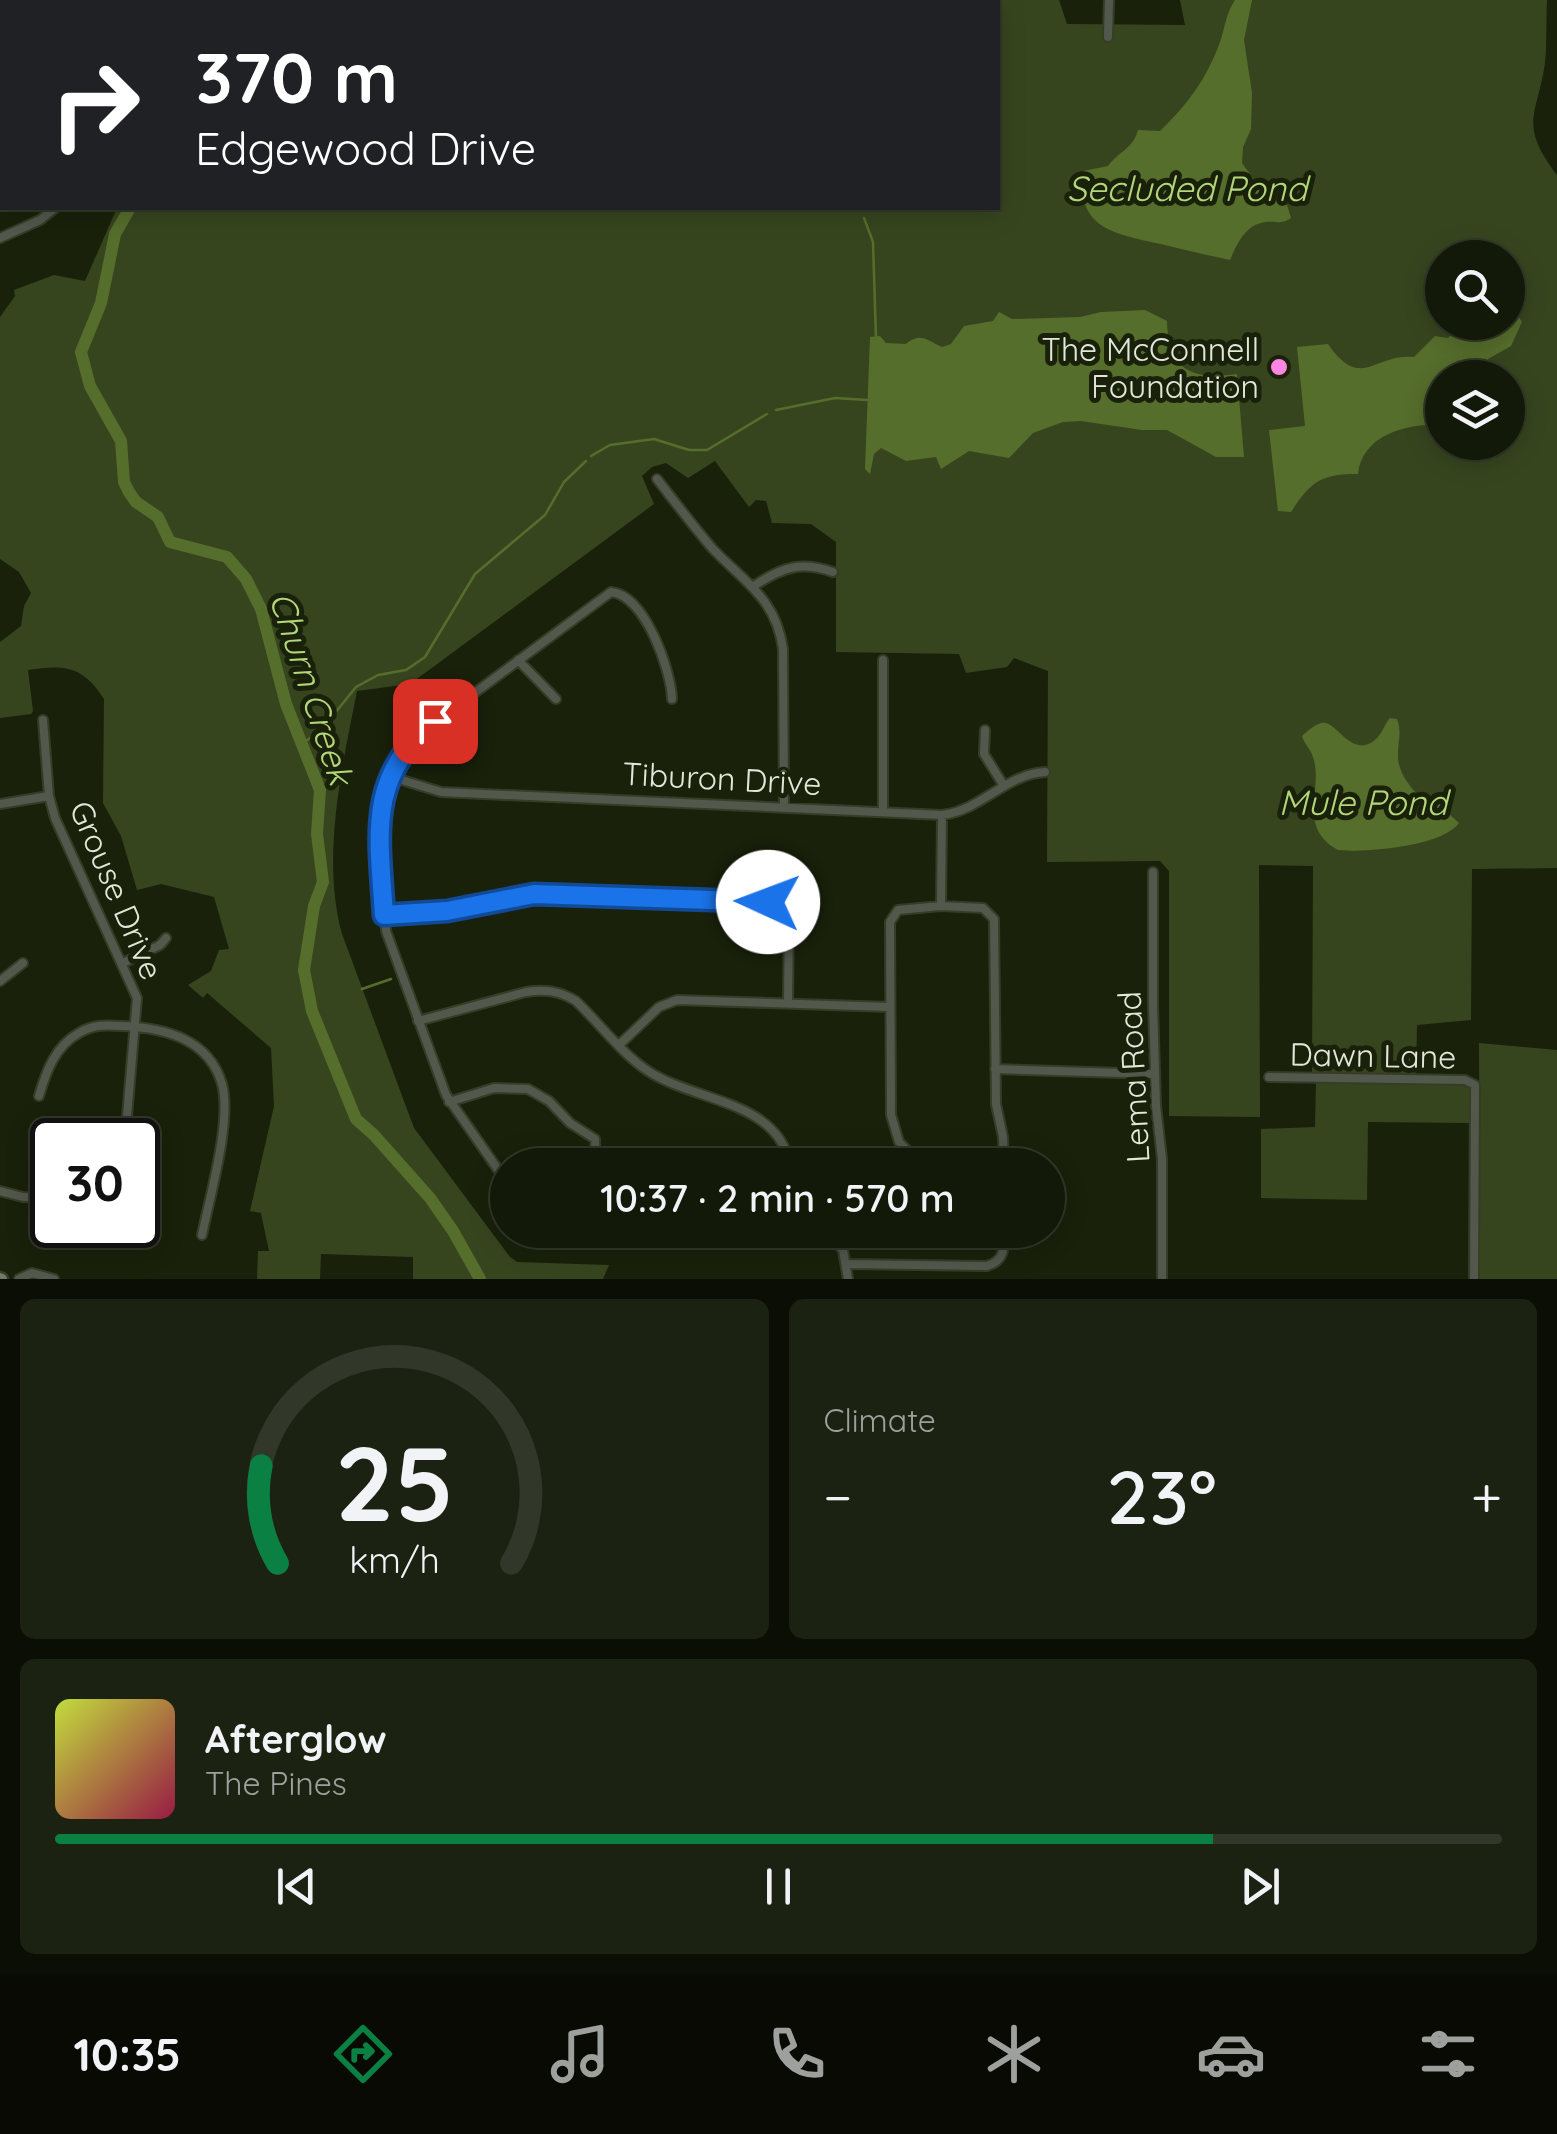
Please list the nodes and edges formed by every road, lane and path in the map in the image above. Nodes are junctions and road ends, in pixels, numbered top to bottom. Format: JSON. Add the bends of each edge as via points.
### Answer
{"nodes":[{"id":1,"x":1109,"y":0,"type":"edge"},
{"id":2,"x":1108,"y":37,"type":"dead end"},
{"id":3,"x":52,"y":210,"type":"edge"},
{"id":4,"x":0,"y":238,"type":"edge"},
{"id":5,"x":658,"y":479,"type":"dead end"},
{"id":6,"x":833,"y":572,"type":"dead end"},
{"id":7,"x":754,"y":586,"type":"junction"},
{"id":8,"x":518,"y":660,"type":"junction"},
{"id":9,"x":884,"y":660,"type":"dead end"},
{"id":10,"x":556,"y":699,"type":"dead end"},
{"id":11,"x":672,"y":699,"type":"dead end"},
{"id":12,"x":43,"y":720,"type":"dead end"},
{"id":13,"x":985,"y":730,"type":"dead end"},
{"id":14,"x":1046,"y":772,"type":"dead end"},
{"id":15,"x":389,"y":776,"type":"junction"},
{"id":16,"x":1004,"y":786,"type":"junction"},
{"id":17,"x":49,"y":796,"type":"junction"},
{"id":18,"x":0,"y":804,"type":"edge"},
{"id":19,"x":784,"y":806,"type":"junction"},
{"id":20,"x":883,"y":810,"type":"junction"},
{"id":21,"x":942,"y":815,"type":"junction"},
{"id":22,"x":1153,"y":872,"type":"dead end"},
{"id":23,"x":941,"y":906,"type":"junction"},
{"id":24,"x":384,"y":915,"type":"junction"},
{"id":25,"x":166,"y":938,"type":"dead end"},
{"id":26,"x":22,"y":963,"type":"dead end"},
{"id":27,"x":122,"y":963,"type":"junction"},
{"id":28,"x":0,"y":981,"type":"edge"},
{"id":29,"x":788,"y":1002,"type":"junction"},
{"id":30,"x":889,"y":1007,"type":"junction"},
{"id":31,"x":418,"y":1021,"type":"junction"},
{"id":32,"x":136,"y":1026,"type":"junction"},
{"id":33,"x":619,"y":1045,"type":"junction"},
{"id":34,"x":995,"y":1069,"type":"junction"},
{"id":35,"x":1155,"y":1074,"type":"junction"},
{"id":36,"x":1269,"y":1078,"type":"dead end"},
{"id":37,"x":39,"y":1096,"type":"dead end"},
{"id":38,"x":450,"y":1102,"type":"junction"},
{"id":39,"x":127,"y":1118,"type":"edge"},
{"id":40,"x":596,"y":1148,"type":"edge"},
{"id":41,"x":784,"y":1148,"type":"edge"},
{"id":42,"x":903,"y":1148,"type":"edge"},
{"id":43,"x":1002,"y":1148,"type":"edge"},
{"id":44,"x":490,"y":1159,"type":"edge"},
{"id":45,"x":0,"y":1191,"type":"edge"},
{"id":46,"x":30,"y":1197,"type":"edge"},
{"id":47,"x":202,"y":1235,"type":"dead end"},
{"id":48,"x":840,"y":1248,"type":"edge"},
{"id":49,"x":1003,"y":1248,"type":"edge"},
{"id":50,"x":848,"y":1264,"type":"junction"},
{"id":51,"x":19,"y":1279,"type":"edge"},
{"id":52,"x":54,"y":1279,"type":"edge"},
{"id":53,"x":848,"y":1279,"type":"edge"},
{"id":54,"x":1162,"y":1279,"type":"edge"},
{"id":55,"x":1474,"y":1279,"type":"edge"}],
"edges":[{"from":1,"to":2,"type":"street"},
{"from":3,"to":4,"type":"street"},
{"from":5,"to":7,"type":"street","via":[[710,545]]},
{"from":6,"to":7,"type":"street","via":[[800,564]]},
{"from":7,"to":19,"type":"street","via":[[773,614],[783,650]]},
{"from":8,"to":10,"type":"street"},
{"from":8,"to":11,"type":"street","via":[[596,600],[618,592],[658,645]]},
{"from":8,"to":15,"type":"street","via":[[419,734]]},
{"from":9,"to":20,"type":"street"},
{"from":12,"to":17,"type":"street","name":"Grouse Drive"},
{"from":13,"to":16,"type":"street","via":[[983,752]]},
{"from":14,"to":16,"type":"street","name":"Tiburon Drive"},
{"from":15,"to":19,"type":"street","name":"Tiburon Drive","via":[[441,792]]},
{"from":15,"to":24,"type":"street","via":[[380,820]]},
{"from":16,"to":21,"type":"street","name":"Tiburon Drive","via":[[970,808]]},
{"from":17,"to":18,"type":"street"},
{"from":17,"to":27,"type":"street","name":"Grouse Drive"},
{"from":19,"to":20,"type":"street","name":"Tiburon Drive"},
{"from":20,"to":21,"type":"street","name":"Tiburon Drive"},
{"from":21,"to":23,"type":"street"},
{"from":22,"to":35,"type":"street","name":"Lema Road"},
{"from":23,"to":30,"type":"street","via":[[901,909],[892,916]]},
{"from":23,"to":34,"type":"street","via":[[983,908],[994,919]]},
{"from":24,"to":29,"type":"street","via":[[534,894],[773,903],[789,915]]},
{"from":24,"to":31,"type":"street"},
{"from":25,"to":27,"type":"street"},
{"from":26,"to":28,"type":"street"},
{"from":27,"to":32,"type":"street","name":"Grouse Drive","via":[[137,998]]},
{"from":29,"to":30,"type":"street"},
{"from":29,"to":33,"type":"street","via":[[672,1001]]},
{"from":30,"to":42,"type":"street","via":[[892,1126]]},
{"from":31,"to":33,"type":"street","via":[[542,990],[576,1001]]},
{"from":31,"to":38,"type":"street"},
{"from":32,"to":37,"type":"street","via":[[93,1026],[73,1036],[52,1062]]},
{"from":32,"to":39,"type":"street","name":"Grouse Drive"},
{"from":32,"to":47,"type":"street","via":[[190,1042],[222,1083],[224,1113]]},
{"from":33,"to":41,"type":"street","via":[[659,1078],[764,1121]]},
{"from":34,"to":35,"type":"street"},
{"from":34,"to":43,"type":"street"},
{"from":35,"to":54,"type":"street","name":"Lema Road"},
{"from":36,"to":55,"type":"street","name":"Dawn Lane","via":[[1475,1085]]},
{"from":38,"to":40,"type":"street","via":[[494,1088],[528,1089],[596,1140]]},
{"from":38,"to":44,"type":"street"},
{"from":45,"to":46,"type":"street"},
{"from":48,"to":50,"type":"street"},
{"from":49,"to":50,"type":"street","via":[[998,1262],[987,1266]]},
{"from":50,"to":53,"type":"street"},
{"from":51,"to":52,"type":"street","via":[[32,1272]]}]}
